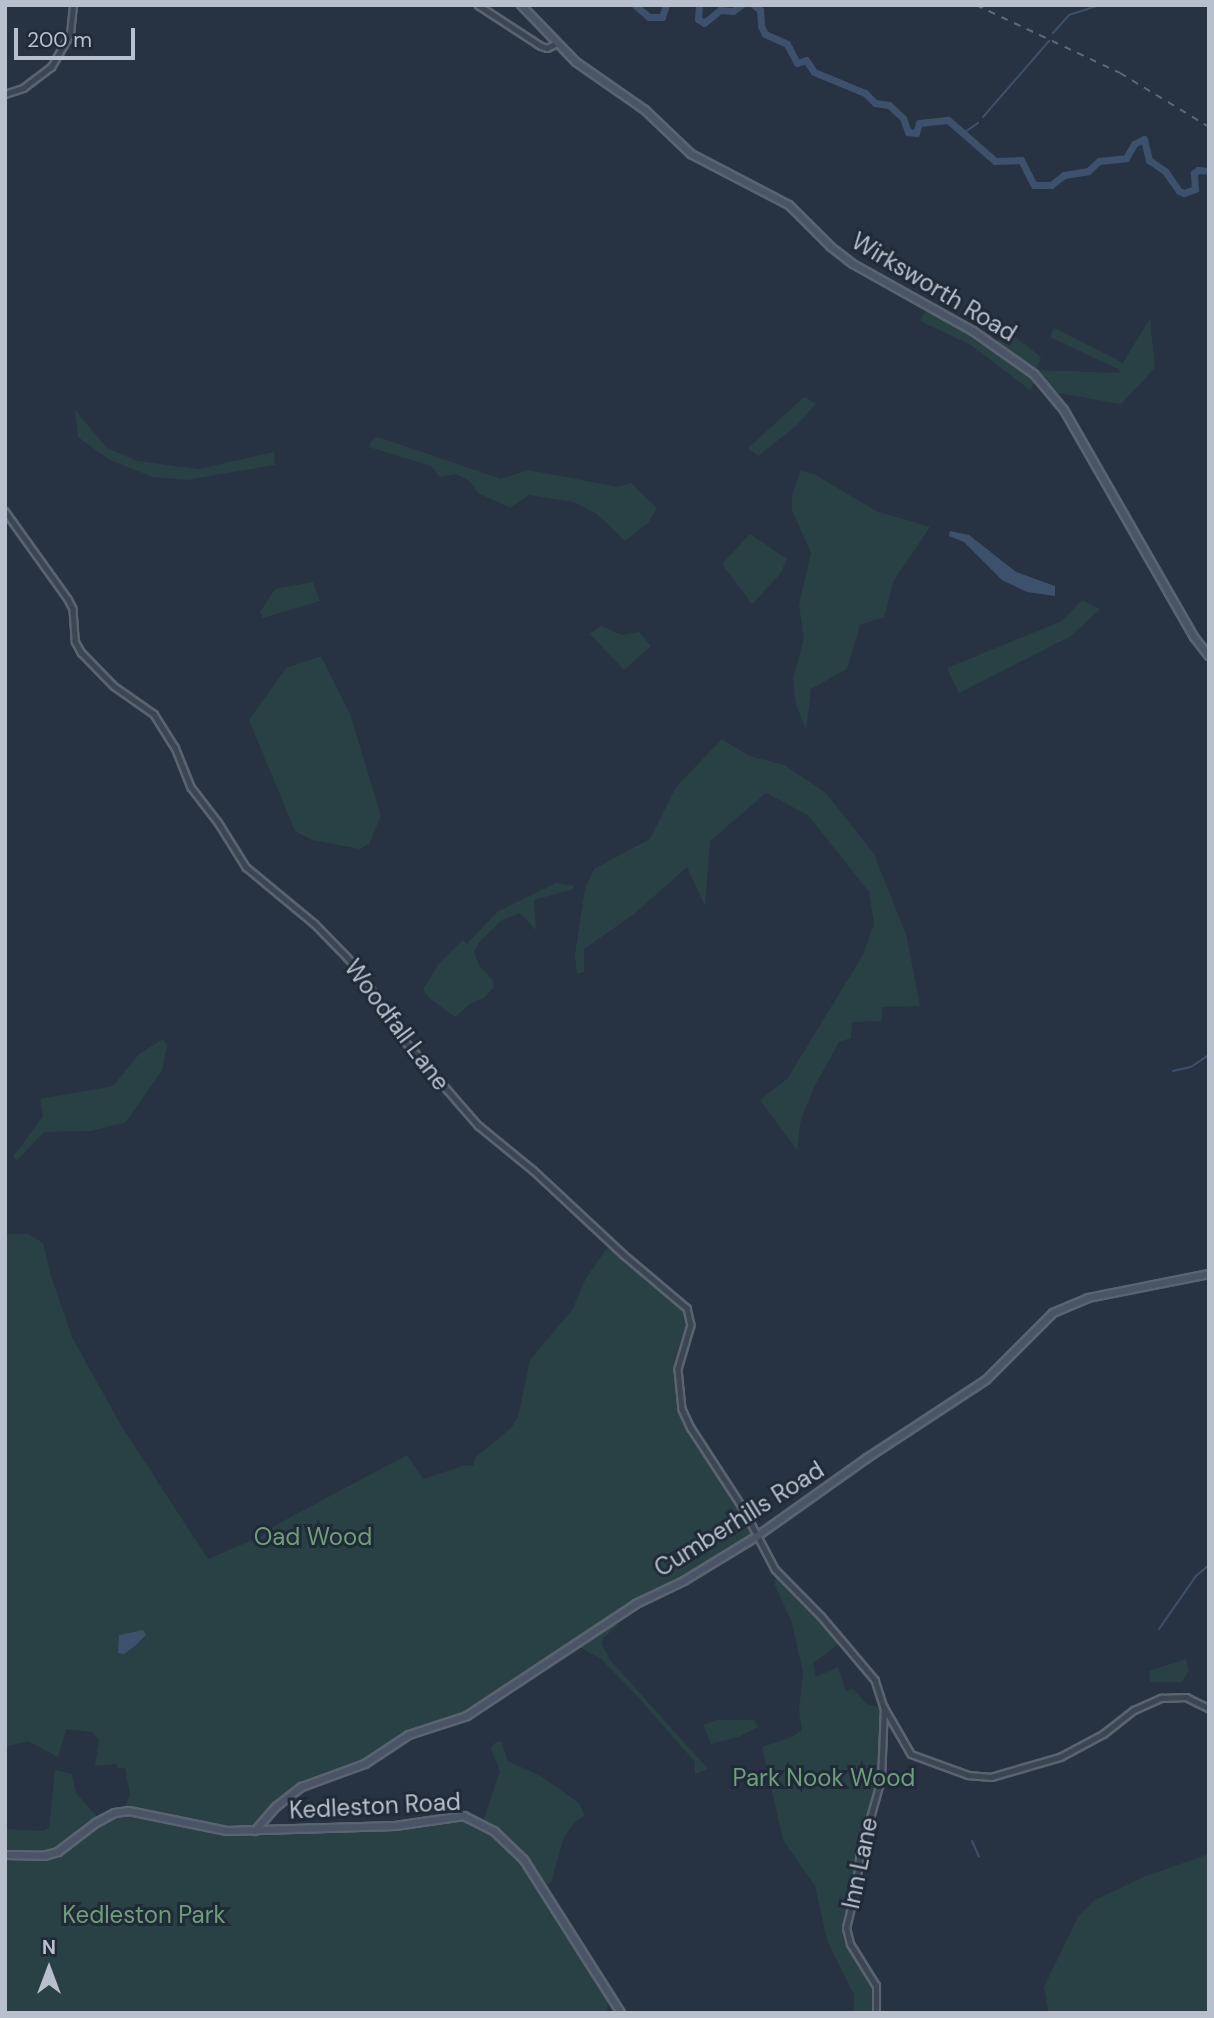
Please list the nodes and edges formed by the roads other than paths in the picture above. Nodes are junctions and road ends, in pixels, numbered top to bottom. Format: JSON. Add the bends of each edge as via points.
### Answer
{"nodes":[{"id":1,"x":73,"y":5,"type":"edge"},
{"id":2,"x":478,"y":5,"type":"edge"},
{"id":3,"x":521,"y":5,"type":"edge"},
{"id":4,"x":557,"y":43,"type":"junction"},
{"id":5,"x":5,"y":94,"type":"edge"},
{"id":6,"x":5,"y":511,"type":"edge"},
{"id":7,"x":1209,"y":656,"type":"edge"},
{"id":8,"x":1209,"y":1275,"type":"edge"},
{"id":9,"x":756,"y":1537,"type":"junction"},
{"id":10,"x":884,"y":1707,"type":"junction"},
{"id":11,"x":1209,"y":1708,"type":"edge"},
{"id":12,"x":255,"y":1831,"type":"junction"},
{"id":13,"x":5,"y":1855,"type":"edge"},
{"id":14,"x":621,"y":2013,"type":"edge"},
{"id":15,"x":876,"y":2013,"type":"edge"}],
"edges":[{"from":1,"to":5,"type":"street","via":[[70,34],[56,60],[40,77]]},
{"from":2,"to":4,"type":"street","via":[[541,46]]},
{"from":3,"to":4,"type":"street","name":"Wirksworth Road"},
{"from":4,"to":7,"type":"street","name":"Wirksworth Road","via":[[576,62],[645,110],[691,154],[789,205],[853,264],[973,331],[1034,374],[1064,410],[1194,638]]},
{"from":6,"to":9,"type":"street","name":"Woodfall Lane","via":[[68,599],[81,652],[114,686],[153,714],[175,747],[191,787],[246,867],[314,924],[360,971],[398,1034],[478,1125],[687,1308],[691,1325],[678,1362],[682,1409]]},
{"from":8,"to":9,"type":"street","name":"Cumberhills Road","via":[[1088,1298],[1053,1313],[986,1380]]},
{"from":9,"to":10,"type":"street","name":"Woodfall Lane","via":[[775,1569],[875,1680]]},
{"from":9,"to":12,"type":"street","name":"Cumberhills Road","via":[[636,1604],[467,1716],[409,1735],[365,1764],[302,1787]]},
{"from":10,"to":11,"type":"street","name":"Woodfall Lane","via":[[911,1754],[979,1777],[1060,1757],[1161,1698],[1186,1697]]},
{"from":10,"to":15,"type":"street","name":"Inn Lane","via":[[881,1779],[859,1857],[846,1928],[850,1944],[876,1986]]},
{"from":12,"to":13,"type":"street","name":"Kedleston Road","via":[[205,1828],[129,1811],[96,1823],[58,1852]]},
{"from":12,"to":14,"type":"street","name":"Kedleston Road","via":[[413,1824],[457,1815],[475,1821],[502,1838],[524,1860]]}]}
